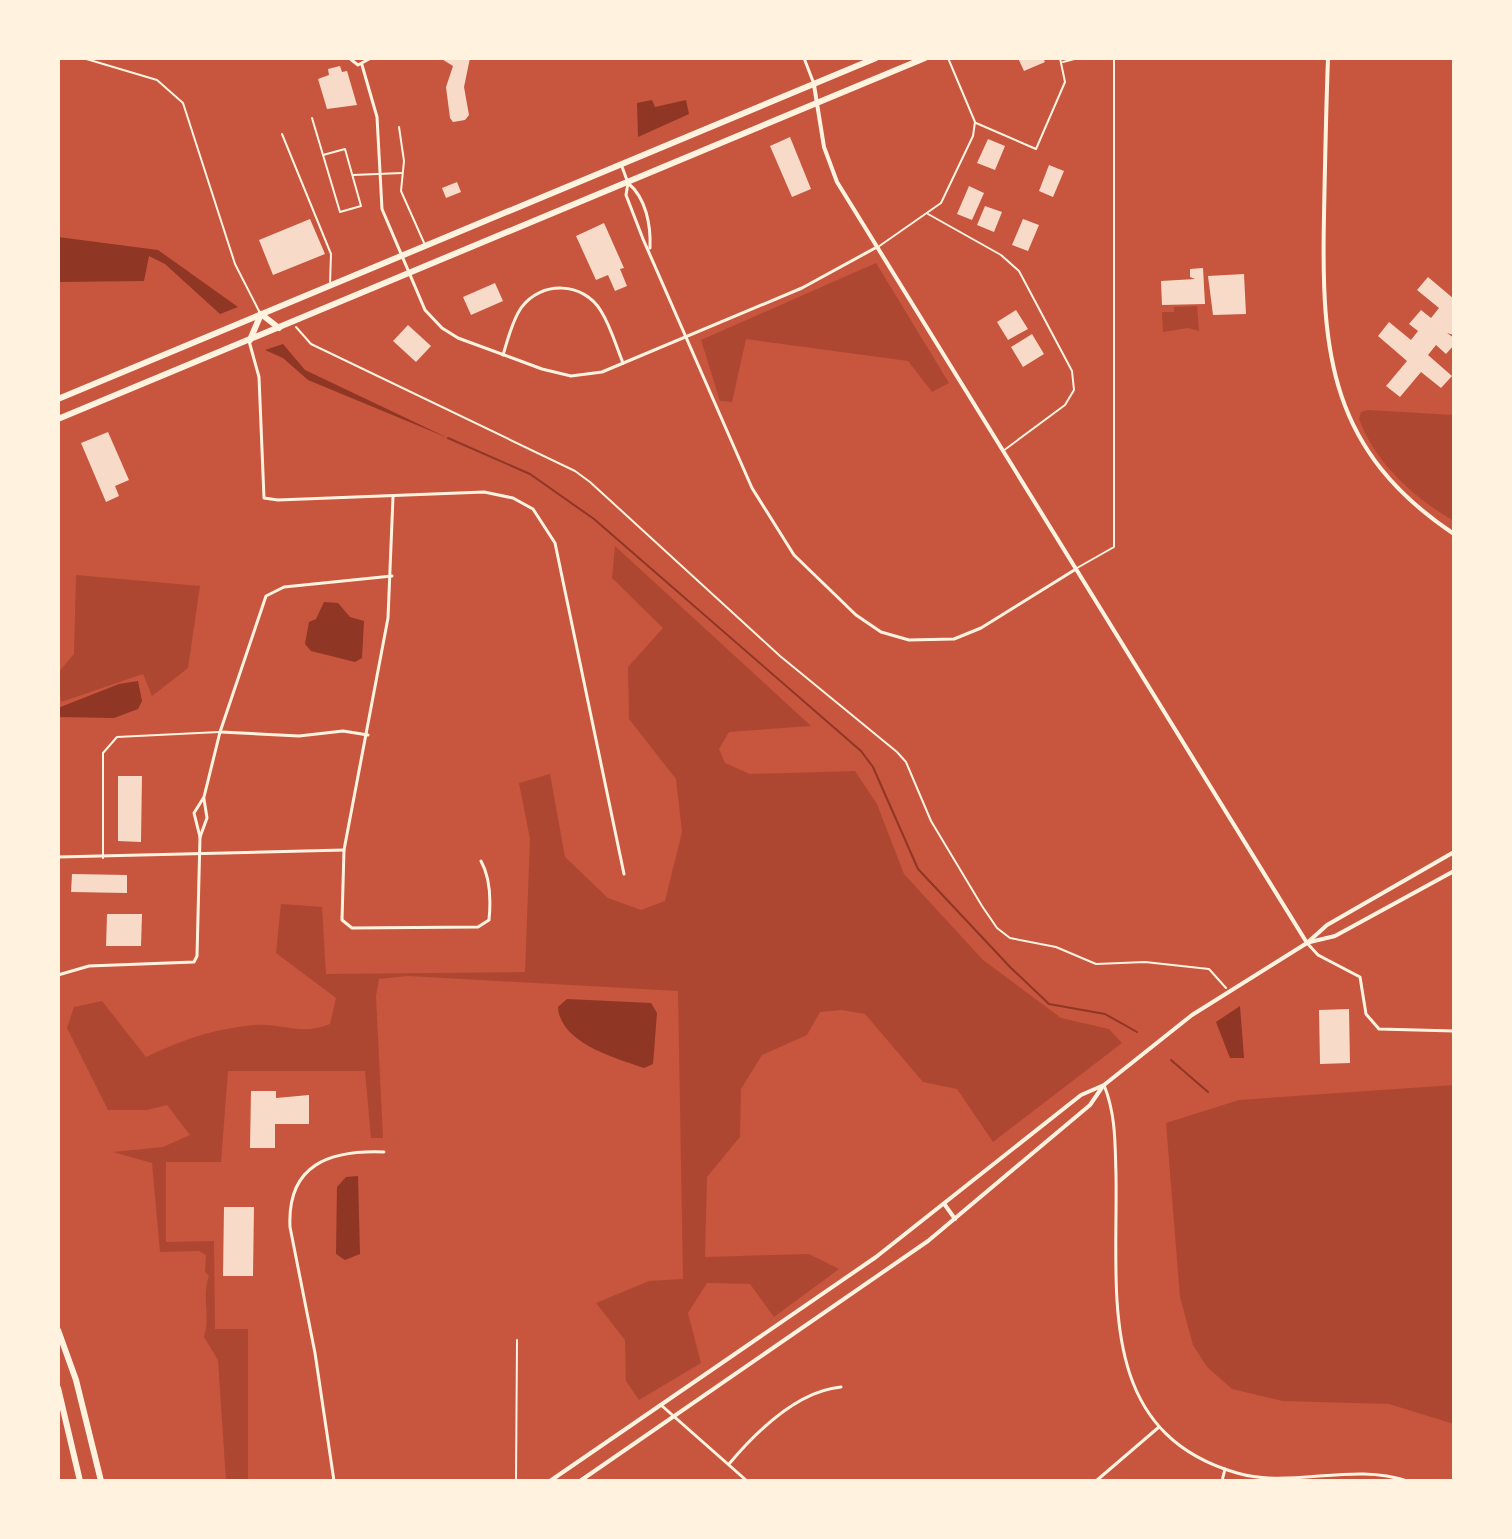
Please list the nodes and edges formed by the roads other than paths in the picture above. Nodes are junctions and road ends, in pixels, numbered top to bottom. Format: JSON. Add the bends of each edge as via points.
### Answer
{"nodes":[{"id":1,"x":83,"y":58,"type":"edge"},
{"id":2,"x":349,"y":58,"type":"edge"},
{"id":3,"x":371,"y":58,"type":"edge"},
{"id":4,"x":804,"y":58,"type":"edge"},
{"id":5,"x":876,"y":58,"type":"edge"},
{"id":6,"x":925,"y":58,"type":"edge"},
{"id":7,"x":948,"y":58,"type":"edge"},
{"id":8,"x":1060,"y":58,"type":"edge"},
{"id":9,"x":1078,"y":58,"type":"edge"},
{"id":10,"x":1114,"y":58,"type":"edge"},
{"id":11,"x":1328,"y":58,"type":"edge"},
{"id":12,"x":1061,"y":63,"type":"junction"},
{"id":13,"x":362,"y":65,"type":"junction"},
{"id":14,"x":814,"y":85,"type":"junction"},
{"id":15,"x":816,"y":103,"type":"junction"},
{"id":16,"x":312,"y":118,"type":"dead end"},
{"id":17,"x":975,"y":122,"type":"junction"},
{"id":18,"x":399,"y":127,"type":"dead end"},
{"id":19,"x":282,"y":134,"type":"dead end"},
{"id":20,"x":323,"y":155,"type":"junction"},
{"id":21,"x":621,"y":164,"type":"junction"},
{"id":22,"x":378,"y":173,"type":"junction"},
{"id":23,"x":403,"y":173,"type":"junction"},
{"id":24,"x":353,"y":175,"type":"junction"},
{"id":25,"x":628,"y":183,"type":"junction"},
{"id":26,"x":928,"y":214,"type":"junction"},
{"id":27,"x":426,"y":246,"type":"junction"},
{"id":28,"x":877,"y":247,"type":"junction"},
{"id":29,"x":650,"y":250,"type":"junction"},
{"id":30,"x":400,"y":257,"type":"junction"},
{"id":31,"x":408,"y":273,"type":"junction"},
{"id":32,"x":330,"y":285,"type":"junction"},
{"id":33,"x":261,"y":314,"type":"junction"},
{"id":34,"x":279,"y":328,"type":"junction"},
{"id":35,"x":687,"y":336,"type":"junction"},
{"id":36,"x":249,"y":341,"type":"junction"},
{"id":37,"x":503,"y":355,"type":"junction"},
{"id":38,"x":623,"y":363,"type":"junction"},
{"id":39,"x":58,"y":399,"type":"edge"},
{"id":40,"x":58,"y":419,"type":"edge"},
{"id":41,"x":1003,"y":451,"type":"junction"},
{"id":42,"x":393,"y":495,"type":"junction"},
{"id":43,"x":1454,"y":534,"type":"edge"},
{"id":44,"x":1076,"y":569,"type":"junction"},
{"id":45,"x":392,"y":576,"type":"junction"},
{"id":46,"x":220,"y":732,"type":"junction"},
{"id":47,"x":368,"y":735,"type":"junction"},
{"id":48,"x":204,"y":797,"type":"junction"},
{"id":49,"x":200,"y":837,"type":"junction"},
{"id":50,"x":344,"y":850,"type":"junction"},
{"id":51,"x":1454,"y":852,"type":"edge"},
{"id":52,"x":200,"y":854,"type":"junction"},
{"id":53,"x":58,"y":857,"type":"edge"},
{"id":54,"x":103,"y":858,"type":"junction"},
{"id":55,"x":481,"y":861,"type":"dead end"},
{"id":56,"x":1454,"y":871,"type":"edge"},
{"id":57,"x":624,"y":874,"type":"dead end"},
{"id":58,"x":1307,"y":943,"type":"junction"},
{"id":59,"x":58,"y":975,"type":"edge"},
{"id":60,"x":1454,"y":1031,"type":"edge"},
{"id":61,"x":1104,"y":1085,"type":"junction"},
{"id":62,"x":384,"y":1152,"type":"dead end"},
{"id":63,"x":945,"y":1205,"type":"junction"},
{"id":64,"x":955,"y":1219,"type":"junction"},
{"id":65,"x":58,"y":1330,"type":"edge"},
{"id":66,"x":517,"y":1340,"type":"dead end"},
{"id":67,"x":841,"y":1387,"type":"dead end"},
{"id":68,"x":58,"y":1388,"type":"edge"},
{"id":69,"x":661,"y":1405,"type":"junction"},
{"id":70,"x":674,"y":1417,"type":"junction"},
{"id":71,"x":1159,"y":1427,"type":"junction"},
{"id":72,"x":91,"y":1441,"type":"junction"},
{"id":73,"x":73,"y":1448,"type":"junction"},
{"id":74,"x":729,"y":1464,"type":"junction"},
{"id":75,"x":1225,"y":1469,"type":"junction"},
{"id":76,"x":80,"y":1481,"type":"edge"},
{"id":77,"x":101,"y":1481,"type":"edge"},
{"id":78,"x":334,"y":1481,"type":"edge"},
{"id":79,"x":516,"y":1481,"type":"edge"},
{"id":80,"x":550,"y":1481,"type":"edge"},
{"id":81,"x":580,"y":1481,"type":"edge"},
{"id":82,"x":747,"y":1481,"type":"edge"},
{"id":83,"x":1096,"y":1481,"type":"edge"},
{"id":84,"x":1222,"y":1481,"type":"edge"},
{"id":85,"x":1407,"y":1481,"type":"edge"}],
"edges":[{"from":1,"to":33,"type":"lane","via":[[157,80],[183,103],[235,264]]},
{"from":2,"to":13,"type":"street"},
{"from":3,"to":13,"type":"street"},
{"from":4,"to":14,"type":"street"},
{"from":5,"to":14,"type":"main road"},
{"from":6,"to":15,"type":"main road"},
{"from":7,"to":17,"type":"lane"},
{"from":8,"to":12,"type":"lane"},
{"from":9,"to":12,"type":"lane"},
{"from":10,"to":44,"type":"lane","via":[[1114,547]]},
{"from":11,"to":43,"type":"street","via":[[1323,282],[1332,367],[1348,414],[1368,450],[1407,497]]},
{"from":12,"to":17,"type":"lane","via":[[1065,82],[1036,149]]},
{"from":13,"to":22,"type":"street","via":[[377,117]]},
{"from":14,"to":15,"type":"street"},
{"from":14,"to":21,"type":"main road"},
{"from":15,"to":25,"type":"main road"},
{"from":15,"to":28,"type":"street","via":[[832,169]]},
{"from":16,"to":20,"type":"lane"},
{"from":17,"to":26,"type":"lane","via":[[941,203]]},
{"from":18,"to":23,"type":"lane"},
{"from":19,"to":32,"type":"lane","via":[[331,254]]},
{"from":20,"to":24,"type":"lane","via":[[345,149]]},
{"from":20,"to":24,"type":"lane","via":[[340,212],[361,206]]},
{"from":21,"to":25,"type":"street"},
{"from":21,"to":27,"type":"main road"},
{"from":22,"to":23,"type":"lane"},
{"from":22,"to":24,"type":"lane"},
{"from":22,"to":30,"type":"street","via":[[382,209]]},
{"from":23,"to":27,"type":"lane","via":[[401,191]]},
{"from":25,"to":29,"type":"street","via":[[626,195]]},
{"from":25,"to":29,"type":"street","via":[[645,208]]},
{"from":25,"to":31,"type":"main road"},
{"from":26,"to":28,"type":"lane"},
{"from":26,"to":41,"type":"lane","via":[[1001,255],[1019,271],[1072,371],[1074,390],[1065,405]]},
{"from":27,"to":30,"type":"main road"},
{"from":28,"to":35,"type":"street","via":[[828,276]]},
{"from":28,"to":41,"type":"street"},
{"from":29,"to":35,"type":"street"},
{"from":30,"to":31,"type":"street"},
{"from":30,"to":32,"type":"main road"},
{"from":31,"to":34,"type":"main road"},
{"from":31,"to":37,"type":"street","via":[[419,300],[442,328]]},
{"from":32,"to":33,"type":"main road"},
{"from":33,"to":34,"type":"main road"},
{"from":33,"to":36,"type":"main road"},
{"from":33,"to":39,"type":"main road"},
{"from":34,"to":36,"type":"main road"},
{"from":35,"to":38,"type":"street"},
{"from":35,"to":44,"type":"street","via":[[748,479],[787,545],[866,623],[909,640],[954,639]]},
{"from":36,"to":40,"type":"main road"},
{"from":36,"to":42,"type":"street","via":[[259,377],[264,498]]},
{"from":37,"to":38,"type":"street","via":[[571,376]]},
{"from":37,"to":38,"type":"street","via":[[522,306],[544,290],[562,287],[595,302]]},
{"from":41,"to":44,"type":"street"},
{"from":42,"to":45,"type":"street"},
{"from":42,"to":57,"type":"street","via":[[497,493],[533,509],[550,532]]},
{"from":44,"to":58,"type":"street"},
{"from":45,"to":46,"type":"street","via":[[284,587],[266,596]]},
{"from":45,"to":47,"type":"street"},
{"from":46,"to":47,"type":"street"},
{"from":46,"to":48,"type":"street"},
{"from":46,"to":54,"type":"lane","via":[[117,737],[107,744]]},
{"from":47,"to":50,"type":"street"},
{"from":48,"to":49,"type":"street","via":[[207,818]]},
{"from":48,"to":49,"type":"street","via":[[194,813]]},
{"from":49,"to":52,"type":"street"},
{"from":50,"to":52,"type":"street"},
{"from":50,"to":55,"type":"street","via":[[342,920],[352,928],[486,923],[489,875]]},
{"from":51,"to":58,"type":"street","via":[[1337,918]]},
{"from":52,"to":54,"type":"street"},
{"from":52,"to":59,"type":"street","via":[[197,956],[187,964],[89,966]]},
{"from":53,"to":54,"type":"street"},
{"from":56,"to":58,"type":"street","via":[[1335,936]]},
{"from":58,"to":60,"type":"street","via":[[1318,955],[1360,977],[1366,1014],[1379,1029]]},
{"from":58,"to":61,"type":"street","via":[[1229,991]]},
{"from":61,"to":63,"type":"street","via":[[1081,1095]]},
{"from":61,"to":64,"type":"street","via":[[1090,1105]]},
{"from":61,"to":71,"type":"street","via":[[1115,1126],[1122,1353],[1136,1394]]},
{"from":62,"to":78,"type":"street","via":[[349,1152],[322,1160],[299,1183],[291,1206],[290,1227]]},
{"from":63,"to":64,"type":"street"},
{"from":63,"to":69,"type":"street"},
{"from":64,"to":70,"type":"street"},
{"from":65,"to":72,"type":"main road"},
{"from":66,"to":79,"type":"lane"},
{"from":67,"to":74,"type":"street","via":[[819,1389],[755,1434]]},
{"from":68,"to":73,"type":"main road"},
{"from":69,"to":70,"type":"street"},
{"from":69,"to":80,"type":"street"},
{"from":70,"to":74,"type":"street"},
{"from":70,"to":81,"type":"street"},
{"from":71,"to":75,"type":"street","via":[[1188,1451]]},
{"from":71,"to":83,"type":"street"},
{"from":72,"to":73,"type":"main road"},
{"from":72,"to":77,"type":"main road"},
{"from":73,"to":76,"type":"main road"},
{"from":74,"to":82,"type":"street"},
{"from":75,"to":84,"type":"street"},
{"from":75,"to":85,"type":"street","via":[[1265,1476],[1367,1474]]}]}
